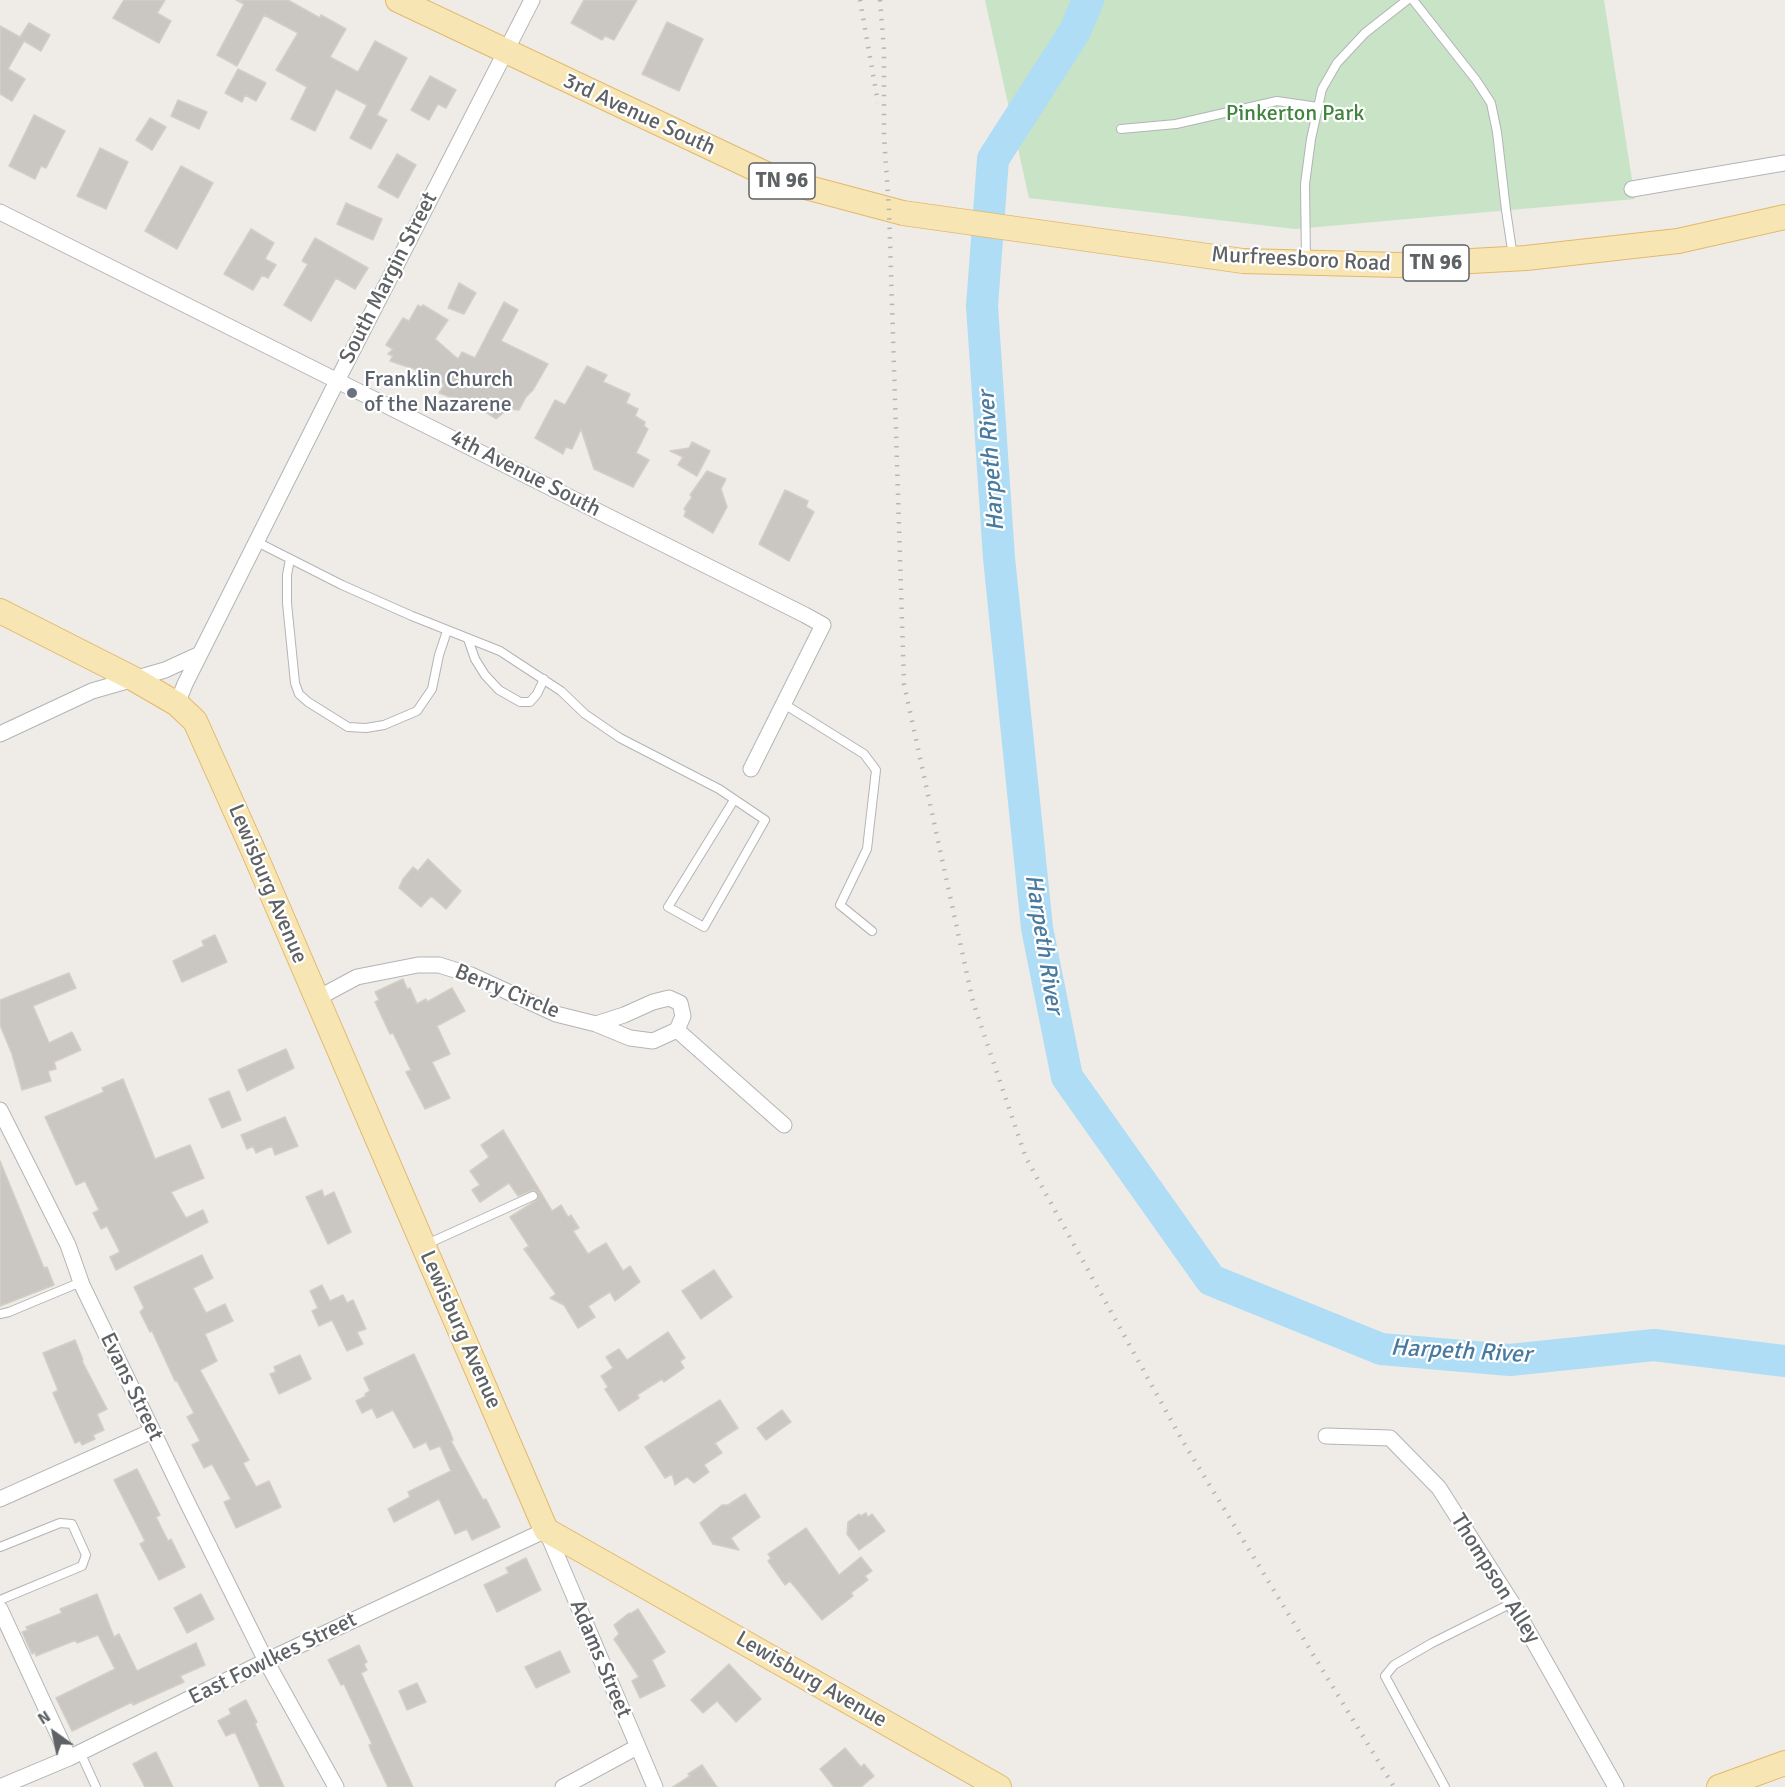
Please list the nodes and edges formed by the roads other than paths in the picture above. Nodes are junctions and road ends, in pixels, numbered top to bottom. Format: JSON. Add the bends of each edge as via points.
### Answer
{"nodes":[{"id":1,"x":398,"y":0,"type":"edge"},
{"id":2,"x":532,"y":0,"type":"edge"},
{"id":3,"x":1407,"y":0,"type":"edge"},
{"id":4,"x":1413,"y":0,"type":"edge"},
{"id":5,"x":504,"y":52,"type":"junction"},
{"id":6,"x":1318,"y":107,"type":"junction"},
{"id":7,"x":1121,"y":129,"type":"dead end"},
{"id":8,"x":1785,"y":163,"type":"edge"},
{"id":9,"x":1632,"y":189,"type":"dead end"},
{"id":10,"x":0,"y":212,"type":"edge"},
{"id":11,"x":896,"y":212,"type":"joint"},
{"id":12,"x":1785,"y":217,"type":"edge"},
{"id":13,"x":1514,"y":258,"type":"junction"},
{"id":14,"x":1306,"y":262,"type":"junction"},
{"id":15,"x":337,"y":381,"type":"junction"},
{"id":16,"x":257,"y":542,"type":"junction"},
{"id":17,"x":290,"y":559,"type":"junction"},
{"id":18,"x":0,"y":611,"type":"edge"},
{"id":19,"x":447,"y":631,"type":"junction"},
{"id":20,"x":468,"y":639,"type":"junction"},
{"id":21,"x":200,"y":654,"type":"junction"},
{"id":22,"x":134,"y":679,"type":"junction"},
{"id":23,"x":544,"y":679,"type":"junction"},
{"id":24,"x":177,"y":704,"type":"junction"},
{"id":25,"x":784,"y":704,"type":"junction"},
{"id":26,"x":0,"y":735,"type":"edge"},
{"id":27,"x":751,"y":769,"type":"dead end"},
{"id":28,"x":735,"y":801,"type":"junction"},
{"id":29,"x":873,"y":931,"type":"dead end"},
{"id":30,"x":316,"y":999,"type":"junction"},
{"id":31,"x":596,"y":1024,"type":"junction"},
{"id":32,"x":677,"y":1030,"type":"junction"},
{"id":33,"x":1,"y":1117,"type":"edge"},
{"id":34,"x":784,"y":1125,"type":"dead end"},
{"id":35,"x":532,"y":1196,"type":"dead end"},
{"id":36,"x":423,"y":1246,"type":"junction"},
{"id":37,"x":81,"y":1282,"type":"junction"},
{"id":38,"x":0,"y":1314,"type":"edge"},
{"id":39,"x":152,"y":1431,"type":"junction"},
{"id":40,"x":1326,"y":1437,"type":"dead end"},
{"id":41,"x":0,"y":1499,"type":"edge"},
{"id":42,"x":546,"y":1530,"type":"junction"},
{"id":43,"x":0,"y":1547,"type":"edge"},
{"id":44,"x":0,"y":1600,"type":"edge"},
{"id":45,"x":1512,"y":1603,"type":"junction"},
{"id":46,"x":0,"y":1609,"type":"edge"},
{"id":47,"x":267,"y":1661,"type":"junction"},
{"id":48,"x":638,"y":1747,"type":"junction"},
{"id":49,"x":74,"y":1755,"type":"junction"},
{"id":50,"x":1785,"y":1763,"type":"edge"},
{"id":51,"x":0,"y":1786,"type":"edge"},
{"id":52,"x":96,"y":1787,"type":"edge"},
{"id":53,"x":336,"y":1787,"type":"edge"},
{"id":54,"x":563,"y":1787,"type":"edge"},
{"id":55,"x":655,"y":1787,"type":"edge"},
{"id":56,"x":999,"y":1787,"type":"edge"},
{"id":57,"x":1445,"y":1787,"type":"edge"},
{"id":58,"x":1616,"y":1787,"type":"edge"},
{"id":59,"x":1719,"y":1787,"type":"edge"}],
"edges":[{"from":1,"to":5,"type":"main road","name":"3rd Avenue South","number":"TN 96"},
{"from":2,"to":5,"type":"street","name":"South Margin Street"},
{"from":3,"to":6,"type":"lane","via":[[1365,33],[1337,63],[1322,89]]},
{"from":4,"to":13,"type":"lane","via":[[1491,103]]},
{"from":5,"to":11,"type":"main road","name":"3rd Avenue South","number":"TN 96","via":[[779,180]]},
{"from":5,"to":15,"type":"street","name":"South Margin Street"},
{"from":6,"to":7,"type":"lane","via":[[1277,101],[1176,124]]},
{"from":6,"to":14,"type":"lane","via":[[1305,184]]},
{"from":8,"to":9,"type":"street"},
{"from":10,"to":15,"type":"street","name":"4th Avenue South"},
{"from":11,"to":14,"type":"main road","name":"Murfreesboro Road","number":"TN 96","via":[[1243,261]]},
{"from":12,"to":13,"type":"main road","name":"Murfreesboro Road","number":"TN 96","via":[[1678,241]]},
{"from":13,"to":14,"type":"main road","name":"Murfreesboro Road","number":"TN 96","via":[[1399,265]]},
{"from":15,"to":16,"type":"street","name":"South Margin Street"},
{"from":15,"to":25,"type":"street","name":"4th Avenue South","via":[[823,626]]},
{"from":16,"to":17,"type":"lane"},
{"from":16,"to":21,"type":"street","name":"South Margin Street"},
{"from":17,"to":19,"type":"lane"},
{"from":17,"to":19,"type":"lane","via":[[286,603],[295,683],[308,702],[348,727],[384,725],[417,711],[432,689]]},
{"from":18,"to":22,"type":"main road","name":"Lewisburg Avenue"},
{"from":19,"to":20,"type":"lane"},
{"from":20,"to":23,"type":"lane","via":[[500,651]]},
{"from":20,"to":23,"type":"lane","via":[[485,675],[499,690],[520,702],[530,702]]},
{"from":21,"to":22,"type":"street"},
{"from":21,"to":24,"type":"street","name":"South Margin Street"},
{"from":22,"to":24,"type":"main road","name":"Lewisburg Avenue"},
{"from":22,"to":26,"type":"street","via":[[92,691]]},
{"from":23,"to":28,"type":"lane","via":[[620,738]]},
{"from":24,"to":30,"type":"main road","name":"Lewisburg Avenue","via":[[195,721]]},
{"from":25,"to":27,"type":"street"},
{"from":25,"to":29,"type":"lane","via":[[864,753],[876,770],[867,849],[840,905]]},
{"from":28,"to":28,"type":"lane","via":[[765,820],[704,927],[668,907]]},
{"from":30,"to":31,"type":"street","name":"Berry Circle","via":[[357,977],[417,965],[439,965],[471,975],[556,1014]]},
{"from":30,"to":36,"type":"main road","name":"Lewisburg Avenue"},
{"from":31,"to":32,"type":"street","name":"Berry Circle","via":[[630,1038],[653,1041]]},
{"from":31,"to":32,"type":"street","via":[[669,998],[680,1003],[683,1016]]},
{"from":32,"to":34,"type":"street"},
{"from":33,"to":37,"type":"street","name":"Evans Street","via":[[68,1245]]},
{"from":35,"to":36,"type":"lane"},
{"from":36,"to":42,"type":"main road","name":"Lewisburg Avenue"},
{"from":37,"to":38,"type":"lane"},
{"from":37,"to":39,"type":"street","name":"Evans Street"},
{"from":39,"to":41,"type":"street"},
{"from":39,"to":47,"type":"street","name":"Evans Street"},
{"from":40,"to":45,"type":"street","name":"Thompson Alley","via":[[1390,1438],[1439,1488]]},
{"from":42,"to":47,"type":"street","name":"East Fowlkes Street"},
{"from":42,"to":48,"type":"street","name":"Adams Street"},
{"from":42,"to":56,"type":"main road","name":"Lewisburg Avenue"},
{"from":43,"to":44,"type":"lane","via":[[60,1523],[72,1524],[86,1556],[82,1566]]},
{"from":45,"to":57,"type":"lane","via":[[1423,1648],[1394,1665],[1385,1676]]},
{"from":45,"to":58,"type":"street","name":"Thompson Alley"},
{"from":46,"to":49,"type":"street"},
{"from":47,"to":49,"type":"street","name":"East Fowlkes Street"},
{"from":47,"to":53,"type":"street","name":"Evans Street"},
{"from":48,"to":54,"type":"street"},
{"from":48,"to":55,"type":"street","name":"Adams Street"},
{"from":49,"to":51,"type":"street","name":"East Fowlkes Street"},
{"from":49,"to":52,"type":"lane"},
{"from":50,"to":59,"type":"main road"}]}
